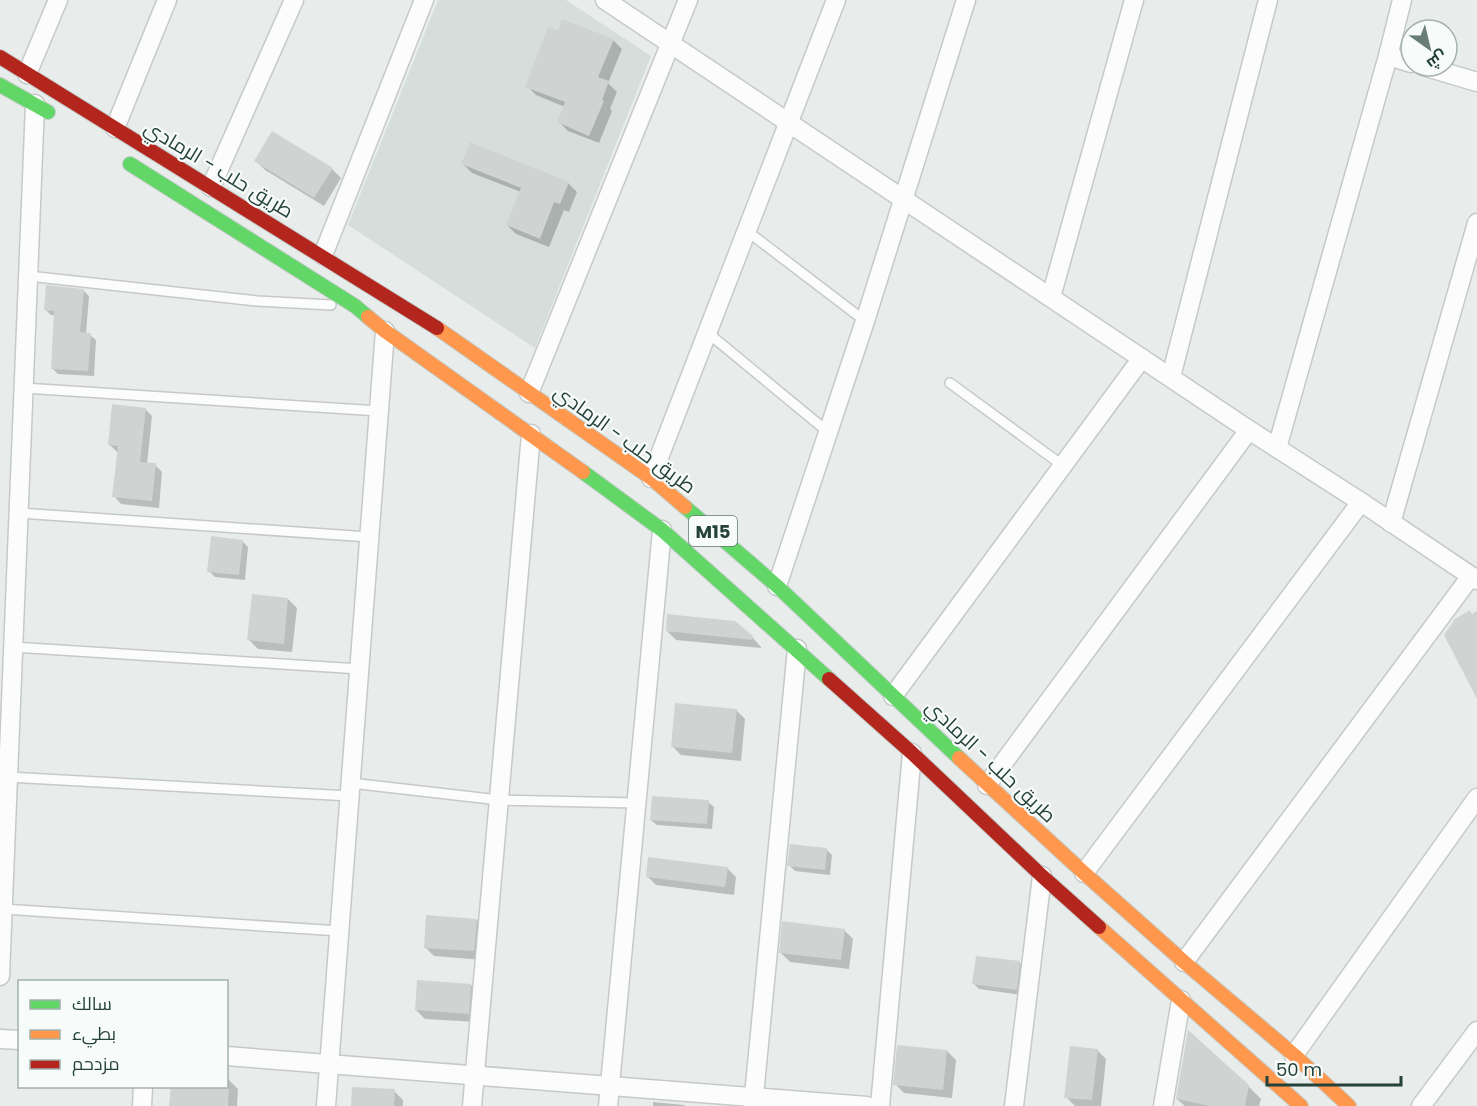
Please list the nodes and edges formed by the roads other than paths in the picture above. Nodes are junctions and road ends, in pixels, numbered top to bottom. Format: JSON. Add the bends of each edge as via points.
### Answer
{"nodes":[{"id":1,"x":58,"y":0,"type":"edge"},
{"id":2,"x":167,"y":0,"type":"edge"},
{"id":3,"x":294,"y":0,"type":"edge"},
{"id":4,"x":424,"y":0,"type":"edge"},
{"id":5,"x":605,"y":0,"type":"edge"},
{"id":6,"x":688,"y":0,"type":"edge"},
{"id":7,"x":836,"y":0,"type":"edge"},
{"id":8,"x":966,"y":0,"type":"edge"},
{"id":9,"x":1134,"y":0,"type":"edge"},
{"id":10,"x":1268,"y":0,"type":"edge"},
{"id":11,"x":1402,"y":0,"type":"edge"},
{"id":12,"x":670,"y":44,"type":"junction"},
{"id":13,"x":1388,"y":56,"type":"junction"},
{"id":14,"x":0,"y":57,"type":"edge"},
{"id":15,"x":1399,"y":59,"type":"edge"},
{"id":16,"x":27,"y":74,"type":"junction"},
{"id":17,"x":1459,"y":77,"type":"edge"},
{"id":18,"x":1477,"y":82,"type":"edge"},
{"id":19,"x":0,"y":85,"type":"edge"},
{"id":20,"x":35,"y":104,"type":"junction"},
{"id":21,"x":55,"y":117,"type":"dead end"},
{"id":22,"x":788,"y":122,"type":"junction"},
{"id":23,"x":114,"y":128,"type":"junction"},
{"id":24,"x":115,"y":155,"type":"dead end"},
{"id":25,"x":211,"y":187,"type":"junction"},
{"id":26,"x":903,"y":199,"type":"junction"},
{"id":27,"x":1477,"y":223,"type":"edge"},
{"id":28,"x":747,"y":231,"type":"junction"},
{"id":29,"x":323,"y":255,"type":"junction"},
{"id":30,"x":28,"y":276,"type":"junction"},
{"id":31,"x":1051,"y":297,"type":"junction"},
{"id":32,"x":355,"y":306,"type":"junction"},
{"id":33,"x":865,"y":321,"type":"junction"},
{"id":34,"x":385,"y":331,"type":"junction"},
{"id":35,"x":708,"y":333,"type":"junction"},
{"id":36,"x":1142,"y":358,"type":"junction"},
{"id":37,"x":1171,"y":377,"type":"junction"},
{"id":38,"x":950,"y":382,"type":"dead end"},
{"id":39,"x":24,"y":388,"type":"junction"},
{"id":40,"x":529,"y":393,"type":"junction"},
{"id":41,"x":379,"y":411,"type":"junction"},
{"id":42,"x":1249,"y":430,"type":"junction"},
{"id":43,"x":828,"y":432,"type":"junction"},
{"id":44,"x":531,"y":434,"type":"junction"},
{"id":45,"x":1277,"y":448,"type":"junction"},
{"id":46,"x":1062,"y":465,"type":"junction"},
{"id":47,"x":651,"y":478,"type":"junction"},
{"id":48,"x":1361,"y":502,"type":"junction"},
{"id":49,"x":19,"y":513,"type":"junction"},
{"id":50,"x":1391,"y":523,"type":"junction"},
{"id":51,"x":662,"y":530,"type":"junction"},
{"id":52,"x":369,"y":537,"type":"junction"},
{"id":53,"x":1474,"y":578,"type":"edge"},
{"id":54,"x":777,"y":586,"type":"junction"},
{"id":55,"x":13,"y":647,"type":"junction"},
{"id":56,"x":796,"y":649,"type":"junction"},
{"id":57,"x":360,"y":669,"type":"junction"},
{"id":58,"x":892,"y":696,"type":"junction"},
{"id":59,"x":912,"y":753,"type":"junction"},
{"id":60,"x":8,"y":777,"type":"junction"},
{"id":61,"x":987,"y":785,"type":"junction"},
{"id":62,"x":350,"y":789,"type":"junction"},
{"id":63,"x":1477,"y":798,"type":"edge"},
{"id":64,"x":499,"y":800,"type":"junction"},
{"id":65,"x":637,"y":803,"type":"junction"},
{"id":66,"x":1084,"y":873,"type":"junction"},
{"id":67,"x":1042,"y":876,"type":"junction"},
{"id":68,"x":3,"y":909,"type":"junction"},
{"id":69,"x":340,"y":931,"type":"junction"},
{"id":70,"x":1184,"y":962,"type":"junction"},
{"id":71,"x":0,"y":976,"type":"edge"},
{"id":72,"x":1181,"y":1000,"type":"junction"},
{"id":73,"x":1477,"y":1031,"type":"edge"},
{"id":74,"x":0,"y":1039,"type":"edge"},
{"id":75,"x":18,"y":1040,"type":"edge"},
{"id":76,"x":1294,"y":1055,"type":"junction"},
{"id":77,"x":228,"y":1056,"type":"edge"},
{"id":78,"x":329,"y":1065,"type":"junction"},
{"id":79,"x":474,"y":1076,"type":"junction"},
{"id":80,"x":610,"y":1086,"type":"junction"},
{"id":81,"x":143,"y":1088,"type":"edge"},
{"id":82,"x":753,"y":1102,"type":"edge"},
{"id":83,"x":1297,"y":1104,"type":"edge"},
{"id":84,"x":142,"y":1106,"type":"edge"},
{"id":85,"x":326,"y":1106,"type":"edge"},
{"id":86,"x":472,"y":1106,"type":"edge"},
{"id":87,"x":608,"y":1106,"type":"edge"},
{"id":88,"x":867,"y":1106,"type":"edge"},
{"id":89,"x":880,"y":1106,"type":"edge"},
{"id":90,"x":1014,"y":1106,"type":"edge"},
{"id":91,"x":1163,"y":1106,"type":"edge"},
{"id":92,"x":1349,"y":1106,"type":"edge"},
{"id":93,"x":1421,"y":1106,"type":"edge"}],
"edges":[{"from":1,"to":16,"type":"street"},
{"from":2,"to":23,"type":"street"},
{"from":3,"to":25,"type":"street"},
{"from":4,"to":29,"type":"street"},
{"from":5,"to":12,"type":"street"},
{"from":6,"to":12,"type":"street"},
{"from":7,"to":22,"type":"street"},
{"from":8,"to":26,"type":"street"},
{"from":9,"to":31,"type":"street"},
{"from":10,"to":37,"type":"street"},
{"from":11,"to":13,"type":"street"},
{"from":12,"to":22,"type":"street"},
{"from":12,"to":40,"type":"street"},
{"from":13,"to":15,"type":"street"},
{"from":13,"to":45,"type":"street"},
{"from":14,"to":16,"type":"highway","name":"طريق حلب - الرمادي","number":"M15"},
{"from":16,"to":23,"type":"highway","name":"طريق حلب - الرمادي","number":"M15"},
{"from":17,"to":18,"type":"street"},
{"from":19,"to":20,"type":"highway"},
{"from":20,"to":21,"type":"highway"},
{"from":20,"to":30,"type":"street"},
{"from":22,"to":26,"type":"street"},
{"from":22,"to":28,"type":"street"},
{"from":23,"to":25,"type":"highway","name":"طريق حلب - الرمادي","number":"M15"},
{"from":24,"to":32,"type":"highway","number":"M15"},
{"from":25,"to":29,"type":"highway","name":"طريق حلب - الرمادي","number":"M15"},
{"from":26,"to":31,"type":"street"},
{"from":26,"to":33,"type":"street"},
{"from":27,"to":50,"type":"street"},
{"from":28,"to":33,"type":"lane"},
{"from":28,"to":35,"type":"street"},
{"from":29,"to":40,"type":"highway","name":"طريق حلب - الرمادي","number":"M15","via":[[435,326]]},
{"from":30,"to":32,"type":"lane","via":[[257,301]]},
{"from":30,"to":39,"type":"street"},
{"from":31,"to":36,"type":"street"},
{"from":32,"to":34,"type":"highway","number":"M15"},
{"from":33,"to":43,"type":"street"},
{"from":34,"to":41,"type":"street"},
{"from":34,"to":44,"type":"highway","number":"M15"},
{"from":35,"to":43,"type":"lane"},
{"from":35,"to":47,"type":"street"},
{"from":36,"to":37,"type":"street"},
{"from":36,"to":46,"type":"street"},
{"from":37,"to":42,"type":"street"},
{"from":38,"to":46,"type":"lane"},
{"from":39,"to":41,"type":"lane"},
{"from":39,"to":49,"type":"street"},
{"from":40,"to":47,"type":"highway","name":"طريق حلب - الرمادي","number":"M15"},
{"from":41,"to":52,"type":"street"},
{"from":42,"to":45,"type":"street"},
{"from":42,"to":61,"type":"street"},
{"from":43,"to":54,"type":"street"},
{"from":44,"to":51,"type":"highway","number":"M15"},
{"from":44,"to":64,"type":"street"},
{"from":45,"to":48,"type":"street"},
{"from":46,"to":58,"type":"street"},
{"from":47,"to":54,"type":"highway","name":"طريق حلب - الرمادي","number":"M15"},
{"from":48,"to":50,"type":"street"},
{"from":48,"to":66,"type":"street"},
{"from":49,"to":52,"type":"lane"},
{"from":49,"to":55,"type":"street"},
{"from":50,"to":53,"type":"street"},
{"from":51,"to":56,"type":"highway","number":"M15"},
{"from":51,"to":65,"type":"street"},
{"from":52,"to":57,"type":"street"},
{"from":53,"to":70,"type":"street"},
{"from":54,"to":58,"type":"highway","name":"طريق حلب - الرمادي","number":"M15"},
{"from":55,"to":57,"type":"lane"},
{"from":55,"to":60,"type":"street"},
{"from":56,"to":59,"type":"highway","number":"M15"},
{"from":56,"to":82,"type":"street"},
{"from":57,"to":62,"type":"street"},
{"from":58,"to":61,"type":"highway","name":"طريق حلب - الرمادي","number":"M15"},
{"from":59,"to":67,"type":"highway","number":"M15"},
{"from":59,"to":89,"type":"street"},
{"from":60,"to":62,"type":"lane"},
{"from":60,"to":68,"type":"street"},
{"from":61,"to":66,"type":"highway","name":"طريق حلب - الرمادي","number":"M15"},
{"from":62,"to":64,"type":"lane"},
{"from":62,"to":69,"type":"street"},
{"from":63,"to":76,"type":"street"},
{"from":64,"to":65,"type":"lane"},
{"from":64,"to":79,"type":"street"},
{"from":65,"to":80,"type":"street"},
{"from":66,"to":70,"type":"highway","name":"طريق حلب - الرمادي","number":"M15"},
{"from":67,"to":72,"type":"highway","number":"M15"},
{"from":67,"to":90,"type":"street"},
{"from":68,"to":69,"type":"lane"},
{"from":68,"to":71,"type":"street"},
{"from":69,"to":78,"type":"street"},
{"from":70,"to":76,"type":"highway","name":"طريق حلب - الرمادي","number":"M15"},
{"from":72,"to":83,"type":"highway","number":"M15"},
{"from":72,"to":91,"type":"street"},
{"from":73,"to":93,"type":"street"},
{"from":74,"to":75,"type":"street"},
{"from":76,"to":92,"type":"highway","name":"طريق حلب - الرمادي","number":"M15"},
{"from":77,"to":78,"type":"street"},
{"from":78,"to":79,"type":"street"},
{"from":78,"to":85,"type":"street"},
{"from":79,"to":80,"type":"street"},
{"from":79,"to":86,"type":"street"},
{"from":80,"to":82,"type":"street"},
{"from":80,"to":87,"type":"street"},
{"from":81,"to":84,"type":"street"},
{"from":82,"to":88,"type":"street"}]}
